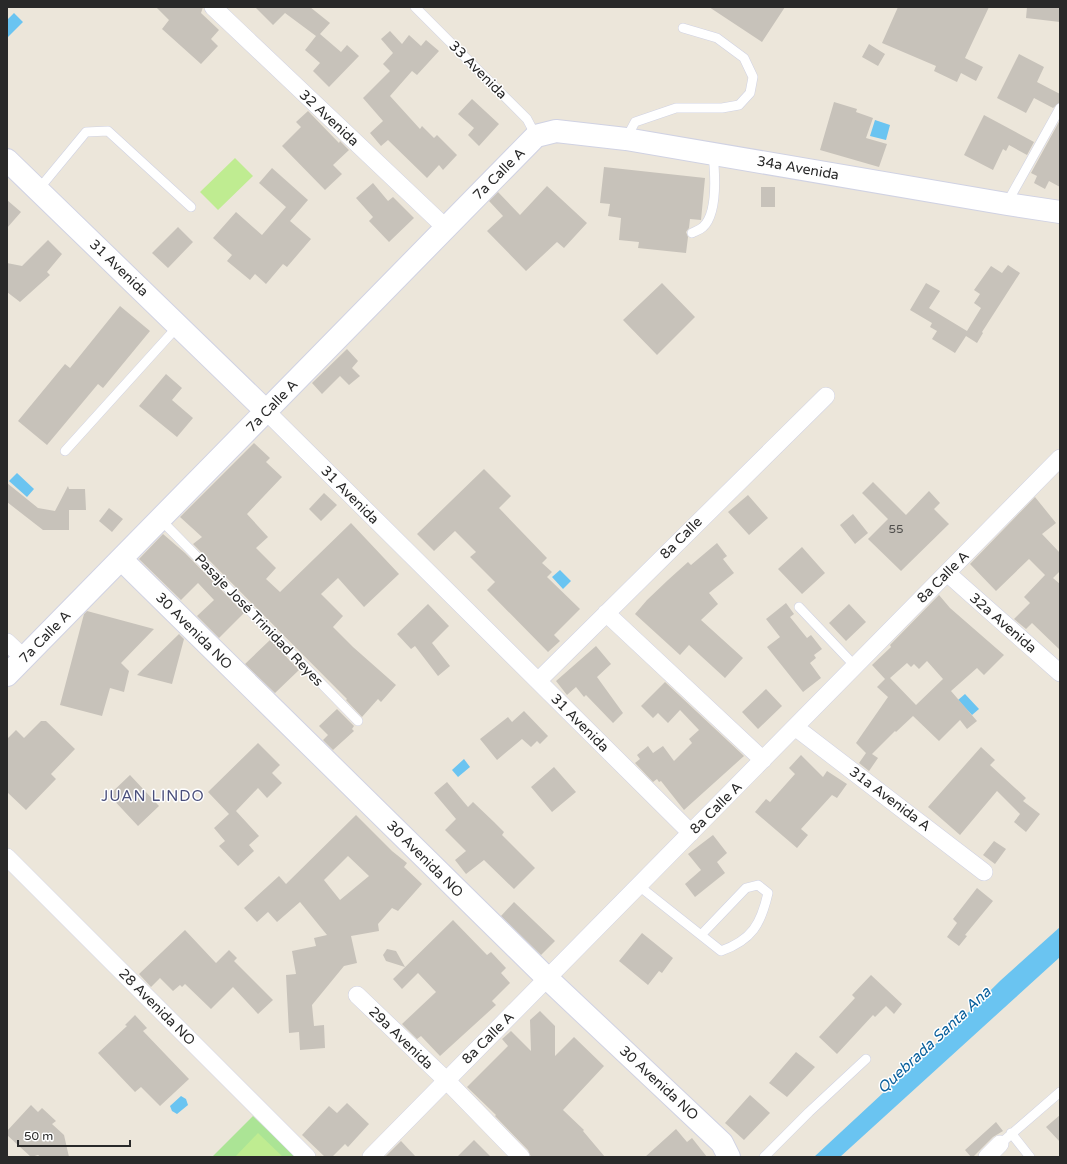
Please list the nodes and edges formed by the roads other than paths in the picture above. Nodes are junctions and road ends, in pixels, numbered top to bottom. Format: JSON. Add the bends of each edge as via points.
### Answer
{"nodes":[{"id":1,"x":213,"y":7,"type":"edge"},
{"id":2,"x":415,"y":7,"type":"edge"},
{"id":3,"x":683,"y":28,"type":"dead end"},
{"id":4,"x":1060,"y":108,"type":"edge"},
{"id":5,"x":536,"y":136,"type":"junction"},
{"id":6,"x":626,"y":139,"type":"junction"},
{"id":7,"x":713,"y":154,"type":"junction"},
{"id":8,"x":7,"y":160,"type":"edge"},
{"id":9,"x":38,"y":190,"type":"junction"},
{"id":10,"x":1006,"y":204,"type":"junction"},
{"id":11,"x":191,"y":207,"type":"dead end"},
{"id":12,"x":1060,"y":212,"type":"edge"},
{"id":13,"x":446,"y":228,"type":"junction"},
{"id":14,"x":692,"y":233,"type":"dead end"},
{"id":15,"x":178,"y":326,"type":"junction"},
{"id":16,"x":826,"y":396,"type":"dead end"},
{"id":17,"x":266,"y":411,"type":"junction"},
{"id":18,"x":65,"y":451,"type":"dead end"},
{"id":19,"x":1060,"y":458,"type":"edge"},
{"id":20,"x":160,"y":519,"type":"junction"},
{"id":21,"x":121,"y":559,"type":"junction"},
{"id":22,"x":946,"y":573,"type":"junction"},
{"id":23,"x":799,"y":607,"type":"dead end"},
{"id":24,"x":606,"y":613,"type":"junction"},
{"id":25,"x":7,"y":642,"type":"edge"},
{"id":26,"x":24,"y":658,"type":"junction"},
{"id":27,"x":855,"y":666,"type":"junction"},
{"id":28,"x":1060,"y":673,"type":"edge"},
{"id":29,"x":7,"y":675,"type":"edge"},
{"id":30,"x":538,"y":681,"type":"junction"},
{"id":31,"x":358,"y":721,"type":"dead end"},
{"id":32,"x":795,"y":727,"type":"junction"},
{"id":33,"x":763,"y":760,"type":"junction"},
{"id":34,"x":691,"y":833,"type":"junction"},
{"id":35,"x":7,"y":857,"type":"edge"},
{"id":36,"x":984,"y":872,"type":"dead end"},
{"id":37,"x":639,"y":886,"type":"junction"},
{"id":38,"x":701,"y":935,"type":"junction"},
{"id":39,"x":548,"y":979,"type":"junction"},
{"id":40,"x":357,"y":995,"type":"dead end"},
{"id":41,"x":866,"y":1060,"type":"dead end"},
{"id":42,"x":446,"y":1080,"type":"junction"},
{"id":43,"x":1060,"y":1092,"type":"edge"},
{"id":44,"x":1006,"y":1138,"type":"junction"},
{"id":45,"x":307,"y":1157,"type":"edge"},
{"id":46,"x":371,"y":1157,"type":"edge"},
{"id":47,"x":522,"y":1157,"type":"edge"},
{"id":48,"x":729,"y":1157,"type":"edge"},
{"id":49,"x":764,"y":1157,"type":"edge"},
{"id":50,"x":987,"y":1157,"type":"edge"},
{"id":51,"x":1030,"y":1157,"type":"edge"}],
"edges":[{"from":1,"to":13,"type":"street","name":"32 Avenida"},
{"from":2,"to":5,"type":"lane","name":"33 Avenida","via":[[527,119]]},
{"from":3,"to":6,"type":"lane","via":[[716,38],[744,58],[753,77],[750,93],[739,105],[722,108],[676,108],[635,122]]},
{"from":4,"to":10,"type":"lane"},
{"from":5,"to":6,"type":"street","name":"34a Avenida","via":[[556,131]]},
{"from":5,"to":13,"type":"street","name":"7a Calle A"},
{"from":6,"to":7,"type":"street","name":"34a Avenida"},
{"from":7,"to":10,"type":"street","name":"34a Avenida"},
{"from":7,"to":14,"type":"lane","via":[[711,213],[708,222]]},
{"from":8,"to":9,"type":"street","name":"31 Avenida"},
{"from":9,"to":11,"type":"lane","via":[[86,132],[108,131]]},
{"from":9,"to":15,"type":"street","name":"31 Avenida"},
{"from":10,"to":12,"type":"street","name":"34a Avenida"},
{"from":13,"to":17,"type":"street","name":"7a Calle A"},
{"from":15,"to":17,"type":"street","name":"31 Avenida"},
{"from":15,"to":18,"type":"lane"},
{"from":16,"to":24,"type":"street","name":"8a Calle"},
{"from":17,"to":20,"type":"street","name":"7a Calle A"},
{"from":17,"to":30,"type":"street","name":"31 Avenida"},
{"from":19,"to":22,"type":"street","name":"8a Calle A"},
{"from":20,"to":21,"type":"street","name":"7a Calle A"},
{"from":20,"to":31,"type":"lane","name":"Pasaje José Trinidad Reyes"},
{"from":21,"to":26,"type":"street","name":"7a Calle A"},
{"from":21,"to":39,"type":"street","name":"30 Avenida NO"},
{"from":22,"to":27,"type":"street","name":"8a Calle A"},
{"from":22,"to":28,"type":"street","name":"32a Avenida"},
{"from":23,"to":27,"type":"lane"},
{"from":24,"to":30,"type":"street","name":"8a Calle"},
{"from":24,"to":33,"type":"street"},
{"from":25,"to":26,"type":"street"},
{"from":26,"to":29,"type":"street","name":"7a Calle A"},
{"from":27,"to":32,"type":"street","name":"8a Calle A"},
{"from":30,"to":34,"type":"street","name":"31 Avenida"},
{"from":32,"to":33,"type":"street","name":"8a Calle A"},
{"from":32,"to":36,"type":"street","name":"31a Avenida A"},
{"from":33,"to":34,"type":"street","name":"8a Calle A"},
{"from":34,"to":37,"type":"street","name":"8a Calle A"},
{"from":35,"to":45,"type":"street","name":"28 Avenida NO"},
{"from":37,"to":38,"type":"lane"},
{"from":37,"to":39,"type":"street","name":"8a Calle A"},
{"from":38,"to":38,"type":"lane","via":[[746,888],[758,885],[768,894],[762,916],[750,933],[737,945],[721,951]]},
{"from":39,"to":42,"type":"street","name":"8a Calle A"},
{"from":39,"to":48,"type":"street","name":"30 Avenida NO","via":[[722,1143]]},
{"from":40,"to":42,"type":"street","name":"29a Avenida"},
{"from":41,"to":49,"type":"lane"},
{"from":42,"to":46,"type":"street","name":"8a Calle A"},
{"from":42,"to":47,"type":"street","name":"29a Avenida"},
{"from":43,"to":44,"type":"lane"},
{"from":44,"to":50,"type":"street"},
{"from":44,"to":51,"type":"lane"}]}
